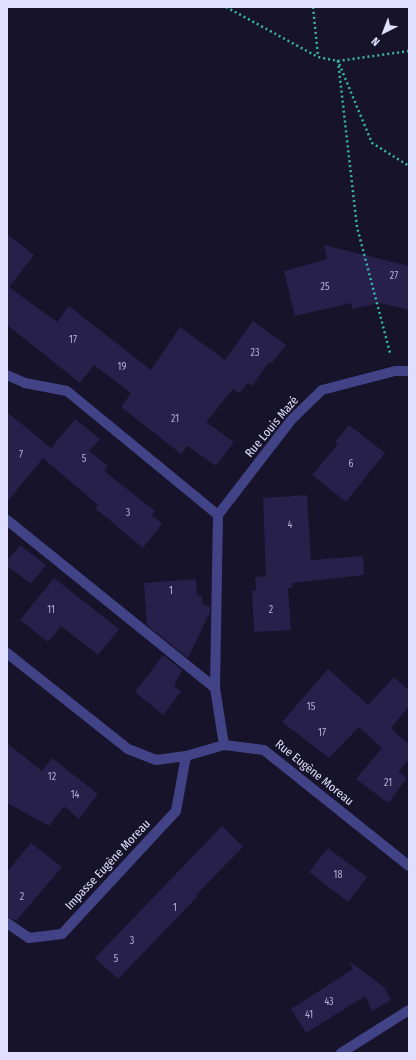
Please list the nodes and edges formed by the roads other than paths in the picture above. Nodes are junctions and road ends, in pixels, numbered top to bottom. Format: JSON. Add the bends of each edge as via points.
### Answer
{"nodes":[{"id":1,"x":409,"y":371,"type":"edge"},
{"id":2,"x":7,"y":375,"type":"edge"},
{"id":3,"x":218,"y":515,"type":"junction"},
{"id":4,"x":7,"y":520,"type":"edge"},
{"id":5,"x":7,"y":653,"type":"edge"},
{"id":6,"x":215,"y":688,"type":"junction"},
{"id":7,"x":224,"y":745,"type":"junction"},
{"id":8,"x":186,"y":756,"type":"junction"},
{"id":9,"x":409,"y":866,"type":"edge"},
{"id":10,"x":7,"y":923,"type":"edge"},
{"id":11,"x":409,"y":1010,"type":"edge"},
{"id":12,"x":341,"y":1053,"type":"edge"}],
"edges":[{"from":1,"to":3,"type":"street","name":"Rue Louis Mazé","via":[[395,370],[322,390],[292,419]]},
{"from":2,"to":3,"type":"street","via":[[25,383],[67,391]]},
{"from":3,"to":6,"type":"street"},
{"from":4,"to":6,"type":"street"},
{"from":5,"to":8,"type":"street","name":"Rue Eugène Moreau","via":[[128,749],[156,760]]},
{"from":6,"to":7,"type":"street"},
{"from":7,"to":8,"type":"street","name":"Rue Eugène Moreau"},
{"from":7,"to":9,"type":"street","name":"Rue Eugène Moreau","via":[[264,750]]},
{"from":8,"to":10,"type":"street","name":"Impasse Eugène Moreau","via":[[176,811],[62,934],[29,938]]},
{"from":11,"to":12,"type":"street"}]}
